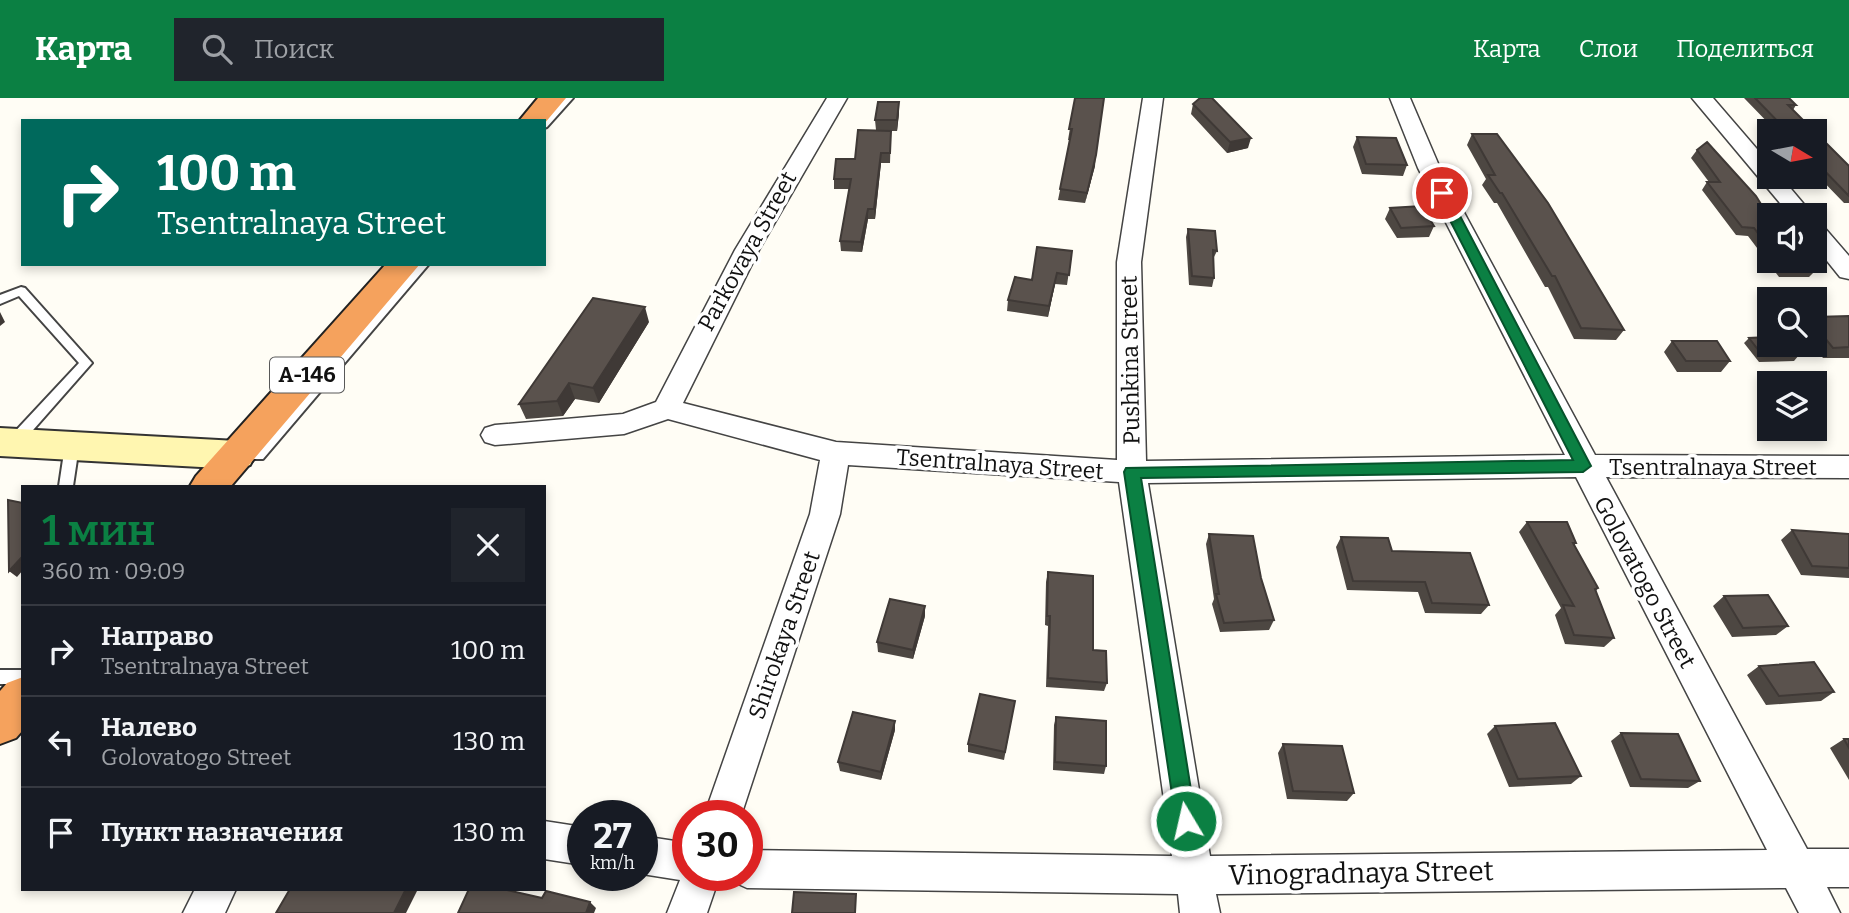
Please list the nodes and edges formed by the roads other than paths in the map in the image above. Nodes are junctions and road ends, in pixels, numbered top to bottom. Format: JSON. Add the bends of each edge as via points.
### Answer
{"nodes":[{"id":1,"x":553,"y":98,"type":"edge"},
{"id":2,"x":568,"y":98,"type":"edge"},
{"id":3,"x":836,"y":98,"type":"edge"},
{"id":4,"x":1153,"y":98,"type":"edge"},
{"id":5,"x":1400,"y":98,"type":"edge"},
{"id":6,"x":1702,"y":98,"type":"edge"},
{"id":7,"x":534,"y":119,"type":"edge"},
{"id":8,"x":546,"y":123,"type":"edge"},
{"id":9,"x":1792,"y":203,"type":"edge"},
{"id":10,"x":1827,"y":244,"type":"edge"},
{"id":11,"x":402,"y":266,"type":"edge"},
{"id":12,"x":421,"y":266,"type":"edge"},
{"id":13,"x":1849,"y":271,"type":"edge"},
{"id":14,"x":0,"y":300,"type":"edge"},
{"id":15,"x":667,"y":409,"type":"junction"},
{"id":16,"x":495,"y":435,"type":"dead end"},
{"id":17,"x":6,"y":443,"type":"edge"},
{"id":18,"x":72,"y":446,"type":"junction"},
{"id":19,"x":836,"y":453,"type":"junction"},
{"id":20,"x":247,"y":455,"type":"junction"},
{"id":21,"x":1583,"y":466,"type":"junction"},
{"id":22,"x":1849,"y":467,"type":"edge"},
{"id":23,"x":1132,"y":472,"type":"junction"},
{"id":24,"x":66,"y":485,"type":"edge"},
{"id":25,"x":210,"y":485,"type":"edge"},
{"id":26,"x":0,"y":677,"type":"edge"},
{"id":27,"x":21,"y":677,"type":"edge"},
{"id":28,"x":21,"y":699,"type":"edge"},
{"id":29,"x":0,"y":723,"type":"edge"},
{"id":30,"x":727,"y":800,"type":"edge"},
{"id":31,"x":546,"y":840,"type":"edge"},
{"id":32,"x":567,"y":844,"type":"edge"},
{"id":33,"x":1849,"y":868,"type":"edge"},
{"id":34,"x":763,"y":869,"type":"edge"},
{"id":35,"x":1797,"y":869,"type":"junction"},
{"id":36,"x":1194,"y":875,"type":"junction"},
{"id":37,"x":216,"y":891,"type":"edge"},
{"id":38,"x":695,"y":891,"type":"edge"},
{"id":39,"x":203,"y":913,"type":"edge"},
{"id":40,"x":687,"y":913,"type":"edge"},
{"id":41,"x":1200,"y":913,"type":"edge"},
{"id":42,"x":1819,"y":913,"type":"edge"}],
"edges":[{"from":1,"to":7,"type":"highway"},
{"from":2,"to":8,"type":"lane"},
{"from":3,"to":15,"type":"street","name":"Parkovaya Street","via":[[761,222]]},
{"from":4,"to":23,"type":"street","name":"Pushkina Street","via":[[1129,262]]},
{"from":5,"to":21,"type":"street","name":"Golovatogo Street","via":[[1429,168]]},
{"from":6,"to":9,"type":"street"},
{"from":10,"to":13,"type":"street"},
{"from":11,"to":20,"type":"highway","number":"А-146"},
{"from":12,"to":20,"type":"lane"},
{"from":14,"to":17,"type":"lane","via":[[21,291],[86,363]]},
{"from":15,"to":16,"type":"street","via":[[624,424]]},
{"from":15,"to":19,"type":"street","name":"Tsentralnaya Street"},
{"from":17,"to":18,"type":"street"},
{"from":18,"to":20,"type":"street"},
{"from":18,"to":24,"type":"lane"},
{"from":19,"to":23,"type":"street","name":"Tsentralnaya Street"},
{"from":19,"to":30,"type":"street","name":"Shirokaya Street","via":[[825,514]]},
{"from":20,"to":25,"type":"highway","number":"А-146"},
{"from":21,"to":22,"type":"street","name":"Tsentralnaya Street"},
{"from":21,"to":23,"type":"street","name":"Tsentralnaya Street"},
{"from":21,"to":35,"type":"street","name":"Golovatogo Street"},
{"from":23,"to":36,"type":"street","name":"Pushkina Street"},
{"from":26,"to":27,"type":"lane"},
{"from":28,"to":29,"type":"highway"},
{"from":31,"to":32,"type":"street"},
{"from":33,"to":35,"type":"street","name":"Vinogradnaya Street"},
{"from":34,"to":36,"type":"street","name":"Vinogradnaya Street"},
{"from":35,"to":36,"type":"street","name":"Vinogradnaya Street"},
{"from":35,"to":42,"type":"street","name":"Golovatogo Street"},
{"from":36,"to":41,"type":"street","name":"Pushkina Street"},
{"from":37,"to":39,"type":"street"},
{"from":38,"to":40,"type":"street"}]}
